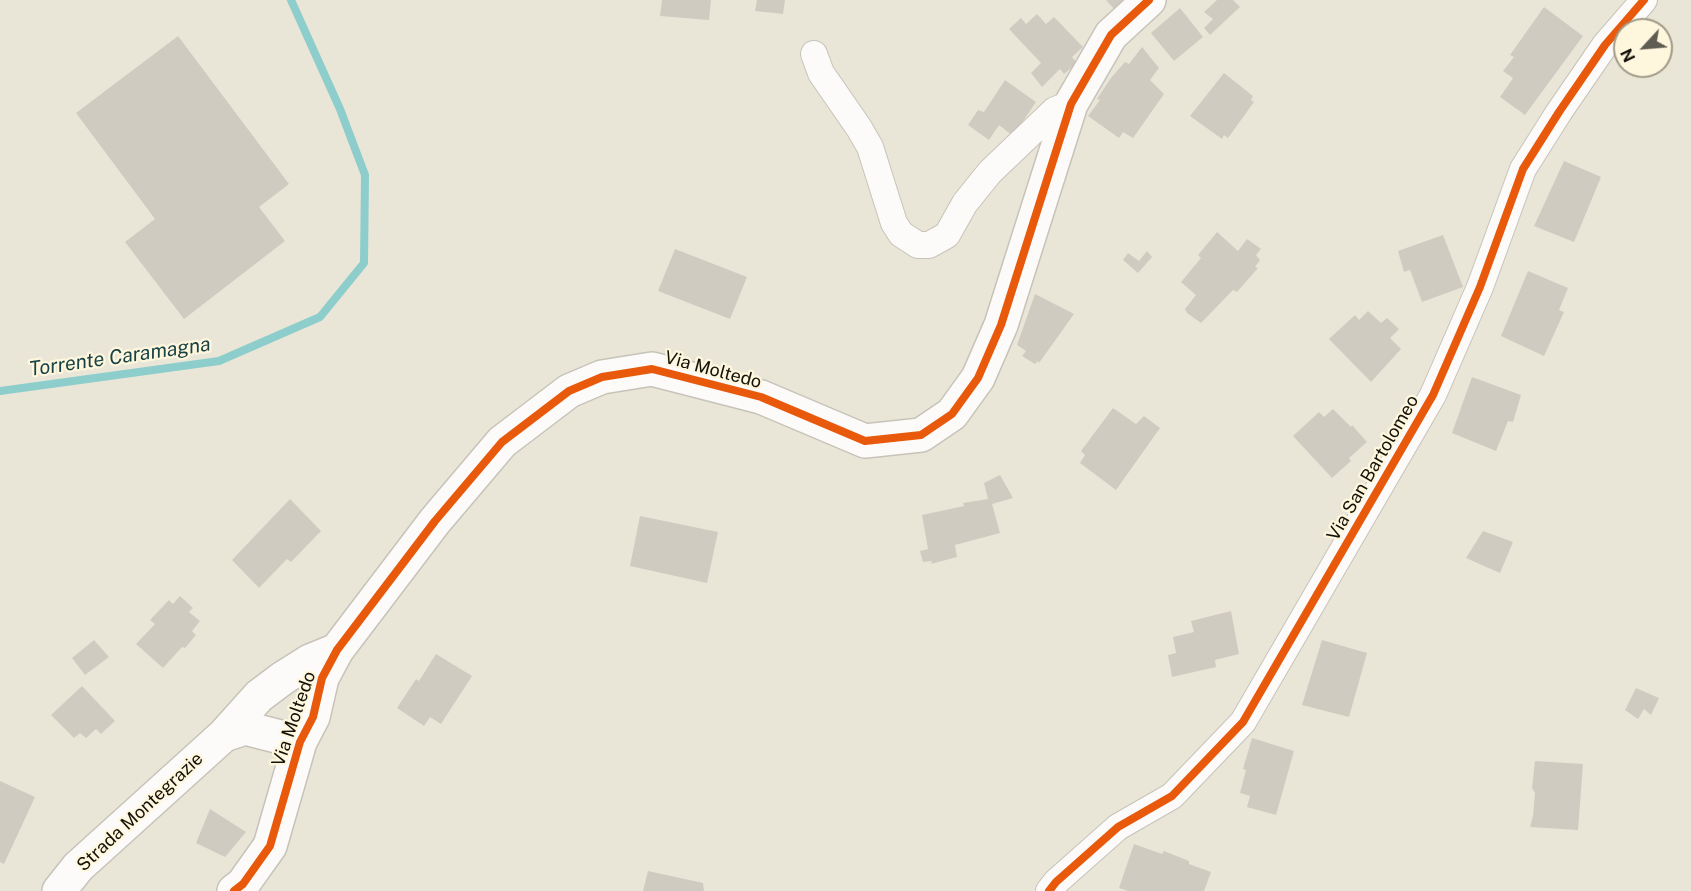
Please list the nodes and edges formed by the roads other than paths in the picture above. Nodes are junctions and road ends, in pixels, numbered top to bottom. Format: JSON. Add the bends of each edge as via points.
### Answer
{"nodes":[{"id":1,"x":1149,"y":0,"type":"edge"},
{"id":2,"x":1644,"y":0,"type":"edge"},
{"id":3,"x":814,"y":54,"type":"dead end"},
{"id":4,"x":1071,"y":104,"type":"junction"},
{"id":5,"x":338,"y":650,"type":"junction"},
{"id":6,"x":224,"y":735,"type":"junction"},
{"id":7,"x":300,"y":742,"type":"junction"},
{"id":8,"x":59,"y":891,"type":"edge"},
{"id":9,"x":234,"y":891,"type":"edge"},
{"id":10,"x":1049,"y":891,"type":"edge"}],
"edges":[{"from":1,"to":4,"type":"street","name":"Via Moltedo","via":[[1111,35]]},
{"from":2,"to":10,"type":"street","name":"Via San Bartolomeo","via":[[1605,45],[1523,169],[1480,287],[1433,395],[1243,722],[1172,796],[1118,827]]},
{"from":3,"to":4,"type":"street","via":[[821,73],[870,147],[894,223],[901,234],[918,245],[929,245],[947,235],[965,203],[990,172],[1055,110]]},
{"from":4,"to":5,"type":"street","name":"Via Moltedo","via":[[1001,325],[978,378],[952,414],[921,435],[865,441],[762,397],[652,369],[602,377],[568,391],[502,442],[435,521]]},
{"from":5,"to":6,"type":"street","name":"Strada Montegrazie","via":[[283,678],[259,696]]},
{"from":5,"to":7,"type":"street","name":"Via Moltedo","via":[[322,678],[312,717]]},
{"from":6,"to":7,"type":"street","via":[[245,728]]},
{"from":6,"to":8,"type":"street","name":"Strada Montegrazie","via":[[78,867]]},
{"from":7,"to":9,"type":"street","name":"Via Moltedo","via":[[270,846]]}]}
